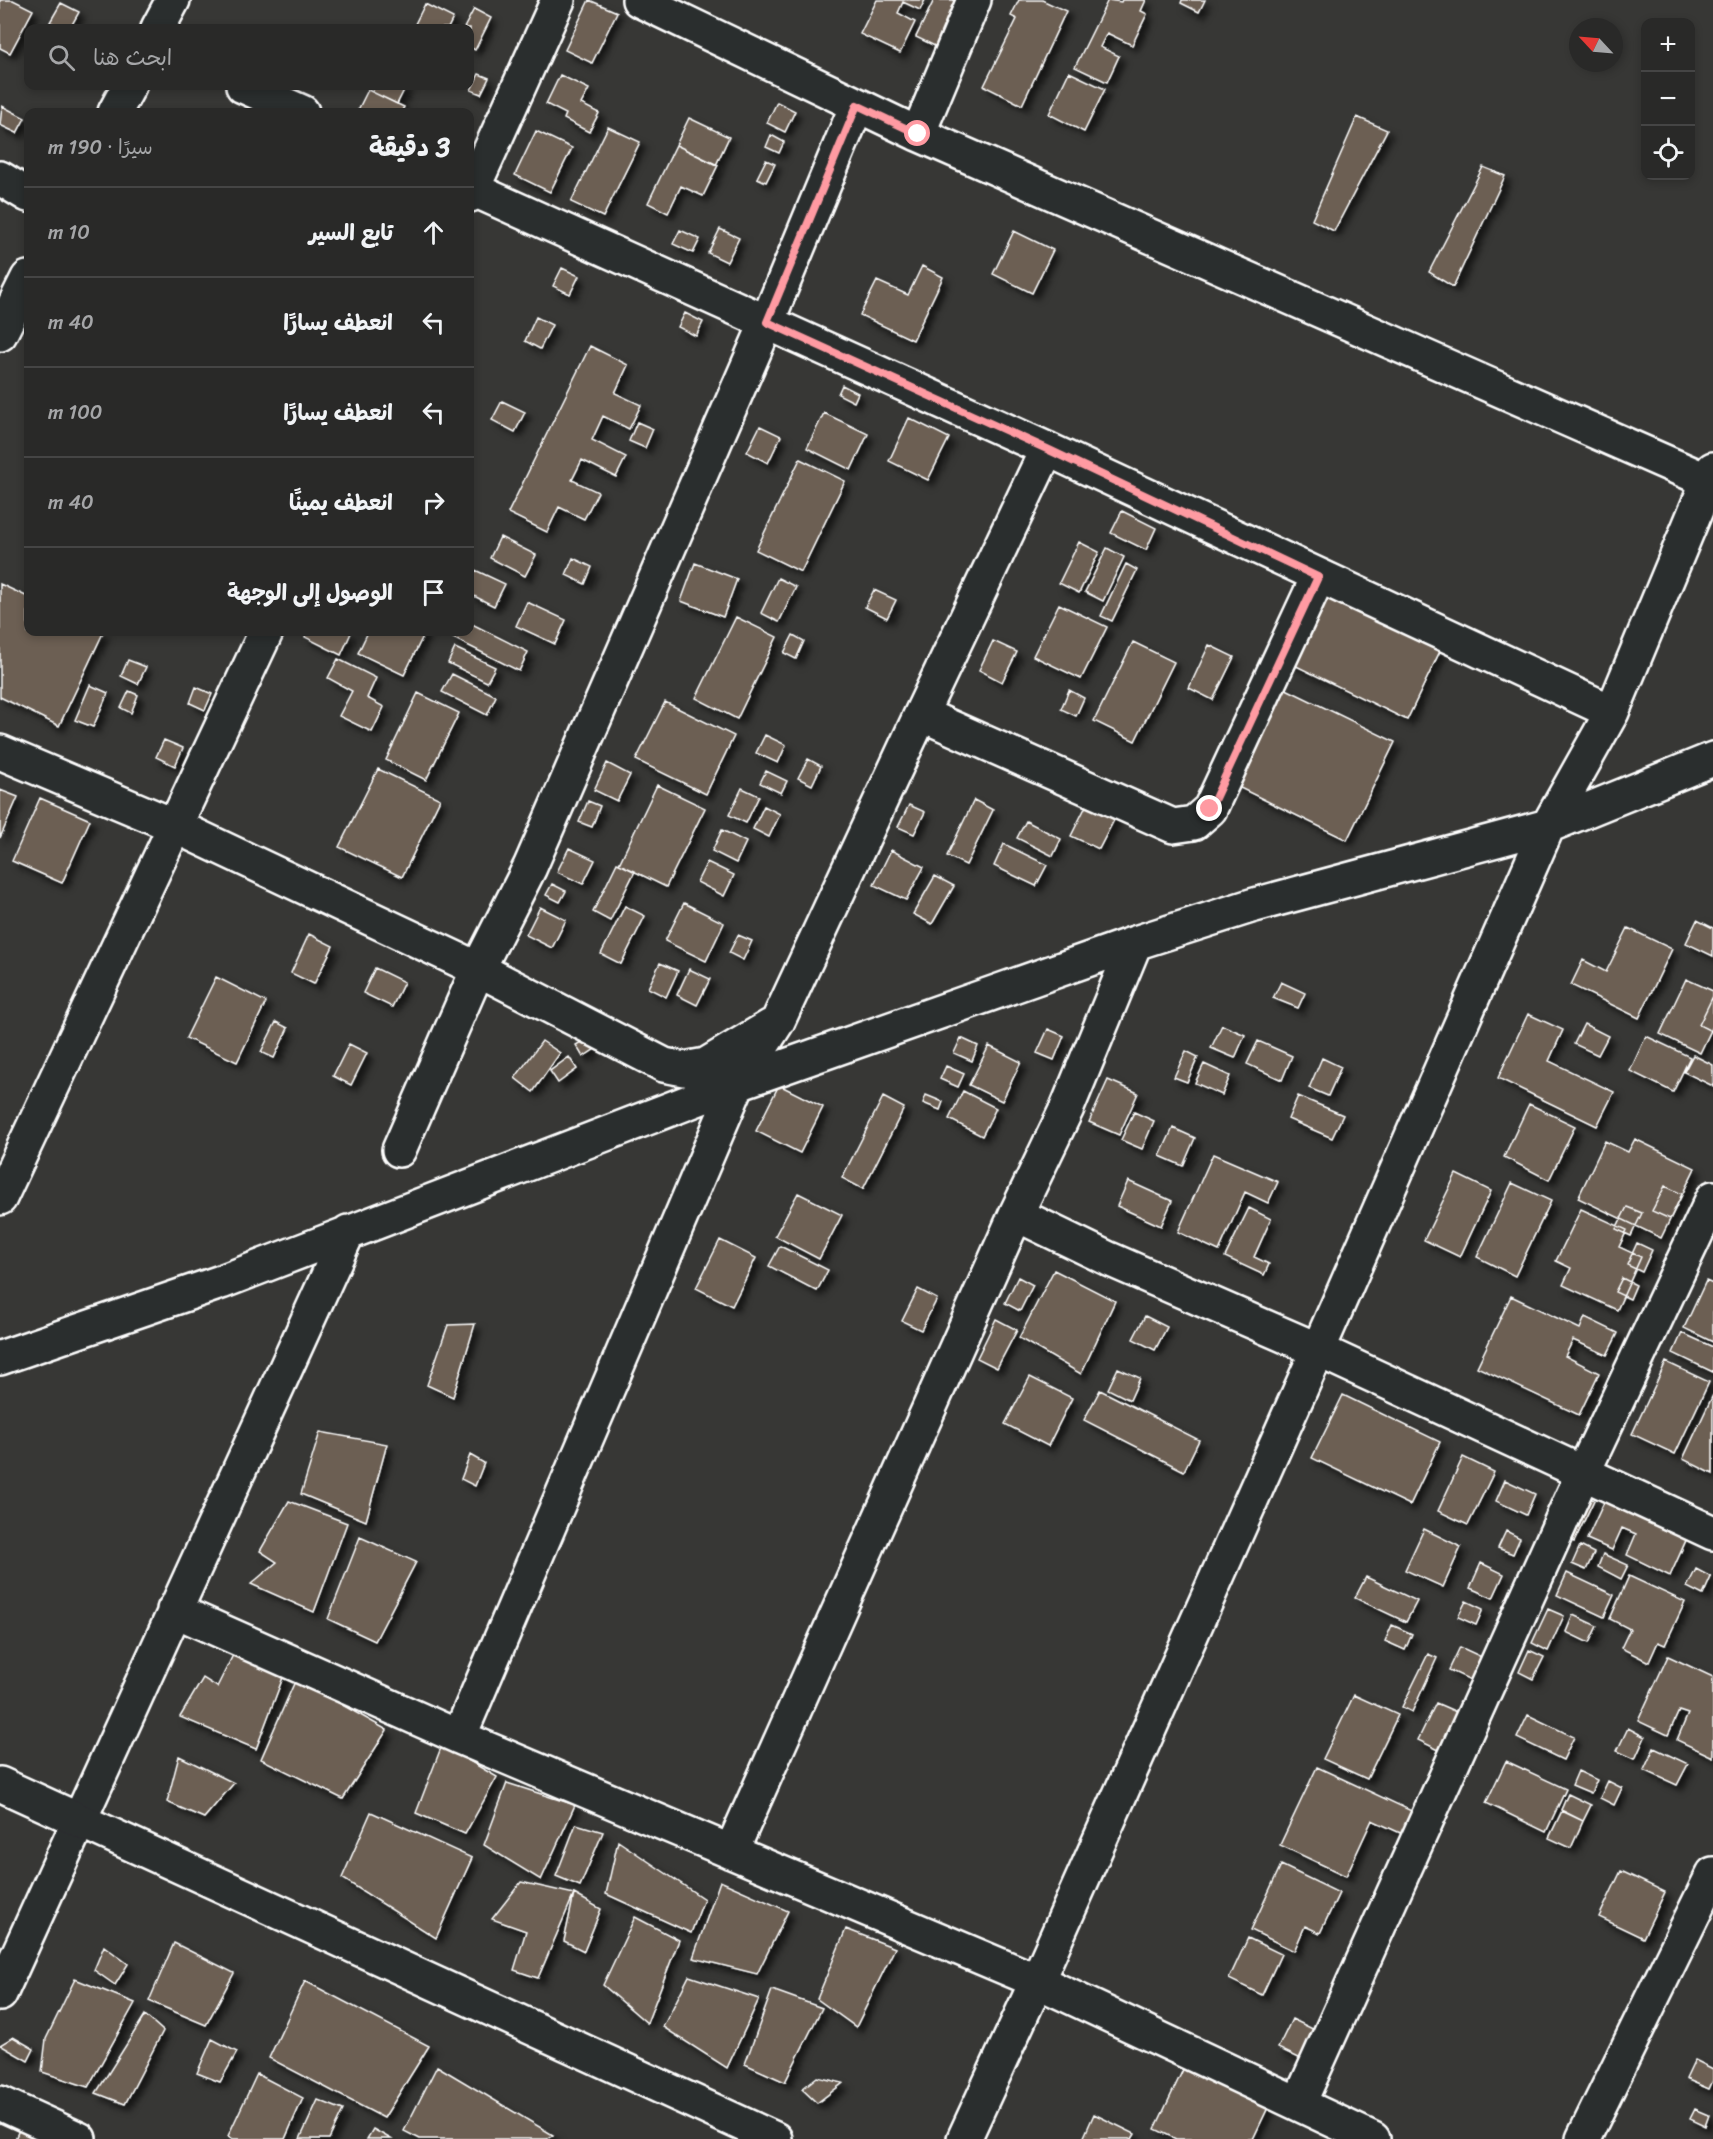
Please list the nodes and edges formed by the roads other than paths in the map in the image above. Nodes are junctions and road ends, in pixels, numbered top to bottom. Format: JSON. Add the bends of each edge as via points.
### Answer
{"nodes":[{"id":1,"x":173,"y":0,"type":"edge"},
{"id":2,"x":558,"y":0,"type":"edge"},
{"id":3,"x":639,"y":0,"type":"edge"},
{"id":4,"x":974,"y":0,"type":"edge"},
{"id":5,"x":160,"y":24,"type":"edge"},
{"id":6,"x":127,"y":90,"type":"edge"},
{"id":7,"x":252,"y":90,"type":"edge"},
{"id":8,"x":857,"y":105,"type":"junction"},
{"id":9,"x":117,"y":108,"type":"edge"},
{"id":10,"x":293,"y":108,"type":"edge"},
{"id":11,"x":918,"y":134,"type":"junction"},
{"id":12,"x":0,"y":177,"type":"edge"},
{"id":13,"x":474,"y":182,"type":"edge"},
{"id":14,"x":24,"y":192,"type":"edge"},
{"id":15,"x":474,"y":193,"type":"edge"},
{"id":16,"x":24,"y":287,"type":"edge"},
{"id":17,"x":767,"y":322,"type":"junction"},
{"id":18,"x":0,"y":334,"type":"edge"},
{"id":19,"x":1047,"y":449,"type":"junction"},
{"id":20,"x":1710,"y":475,"type":"edge"},
{"id":21,"x":1318,"y":577,"type":"junction"},
{"id":22,"x":264,"y":636,"type":"edge"},
{"id":23,"x":1612,"y":712,"type":"junction"},
{"id":24,"x":921,"y":714,"type":"junction"},
{"id":25,"x":0,"y":752,"type":"edge"},
{"id":26,"x":1713,"y":759,"type":"edge"},
{"id":27,"x":175,"y":826,"type":"junction"},
{"id":28,"x":1548,"y":826,"type":"junction"},
{"id":29,"x":1135,"y":943,"type":"junction"},
{"id":30,"x":478,"y":969,"type":"junction"},
{"id":31,"x":778,"y":1022,"type":"junction"},
{"id":32,"x":738,"y":1083,"type":"junction"},
{"id":33,"x":399,"y":1150,"type":"dead end"},
{"id":34,"x":0,"y":1198,"type":"edge"},
{"id":35,"x":1713,"y":1198,"type":"edge"},
{"id":36,"x":1016,"y":1215,"type":"junction"},
{"id":37,"x":348,"y":1232,"type":"junction"},
{"id":38,"x":1318,"y":1350,"type":"junction"},
{"id":39,"x":0,"y":1358,"type":"edge"},
{"id":40,"x":1583,"y":1473,"type":"junction"},
{"id":41,"x":1713,"y":1533,"type":"edge"},
{"id":42,"x":174,"y":1610,"type":"junction"},
{"id":43,"x":459,"y":1737,"type":"junction"},
{"id":44,"x":0,"y":1784,"type":"edge"},
{"id":45,"x":79,"y":1821,"type":"junction"},
{"id":46,"x":731,"y":1852,"type":"junction"},
{"id":47,"x":1713,"y":1874,"type":"edge"},
{"id":48,"x":1036,"y":1981,"type":"junction"},
{"id":49,"x":0,"y":1994,"type":"edge"},
{"id":50,"x":0,"y":2103,"type":"edge"},
{"id":51,"x":1299,"y":2103,"type":"junction"},
{"id":52,"x":79,"y":2139,"type":"edge"},
{"id":53,"x":775,"y":2139,"type":"edge"},
{"id":54,"x":964,"y":2139,"type":"edge"},
{"id":55,"x":1373,"y":2139,"type":"edge"},
{"id":56,"x":1583,"y":2139,"type":"edge"}],
"edges":[{"from":1,"to":5,"type":"street"},
{"from":2,"to":13,"type":"street"},
{"from":3,"to":8,"type":"street"},
{"from":4,"to":11,"type":"street"},
{"from":6,"to":9,"type":"street"},
{"from":7,"to":10,"type":"street"},
{"from":8,"to":11,"type":"street"},
{"from":8,"to":17,"type":"street"},
{"from":11,"to":20,"type":"street"},
{"from":12,"to":14,"type":"street"},
{"from":15,"to":17,"type":"street"},
{"from":16,"to":18,"type":"street"},
{"from":17,"to":19,"type":"street"},
{"from":17,"to":30,"type":"street","via":[[530,867]]},
{"from":19,"to":21,"type":"street"},
{"from":19,"to":24,"type":"street"},
{"from":20,"to":23,"type":"street"},
{"from":21,"to":23,"type":"street"},
{"from":21,"to":24,"type":"street","via":[[1210,809],[1194,823],[1173,826]]},
{"from":22,"to":27,"type":"street"},
{"from":23,"to":28,"type":"street"},
{"from":24,"to":31,"type":"street"},
{"from":25,"to":27,"type":"street"},
{"from":26,"to":28,"type":"street"},
{"from":27,"to":30,"type":"street"},
{"from":27,"to":34,"type":"street"},
{"from":28,"to":29,"type":"street","via":[[1251,906]]},
{"from":28,"to":38,"type":"street"},
{"from":29,"to":32,"type":"street"},
{"from":29,"to":36,"type":"street","via":[[1067,1108]]},
{"from":30,"to":31,"type":"street","via":[[664,1065],[684,1069],[706,1065]]},
{"from":30,"to":33,"type":"street"},
{"from":31,"to":32,"type":"street"},
{"from":32,"to":37,"type":"street"},
{"from":32,"to":43,"type":"street"},
{"from":35,"to":40,"type":"street"},
{"from":36,"to":38,"type":"street"},
{"from":36,"to":46,"type":"street"},
{"from":37,"to":39,"type":"street","via":[[221,1282]]},
{"from":37,"to":42,"type":"street"},
{"from":38,"to":40,"type":"street"},
{"from":38,"to":48,"type":"street"},
{"from":40,"to":41,"type":"street"},
{"from":40,"to":51,"type":"street"},
{"from":42,"to":43,"type":"street"},
{"from":42,"to":45,"type":"street"},
{"from":43,"to":46,"type":"street"},
{"from":44,"to":45,"type":"street"},
{"from":45,"to":49,"type":"street"},
{"from":45,"to":53,"type":"street"},
{"from":46,"to":48,"type":"street"},
{"from":47,"to":56,"type":"street"},
{"from":48,"to":51,"type":"street"},
{"from":48,"to":54,"type":"street"},
{"from":50,"to":52,"type":"street"},
{"from":51,"to":55,"type":"street"}]}
